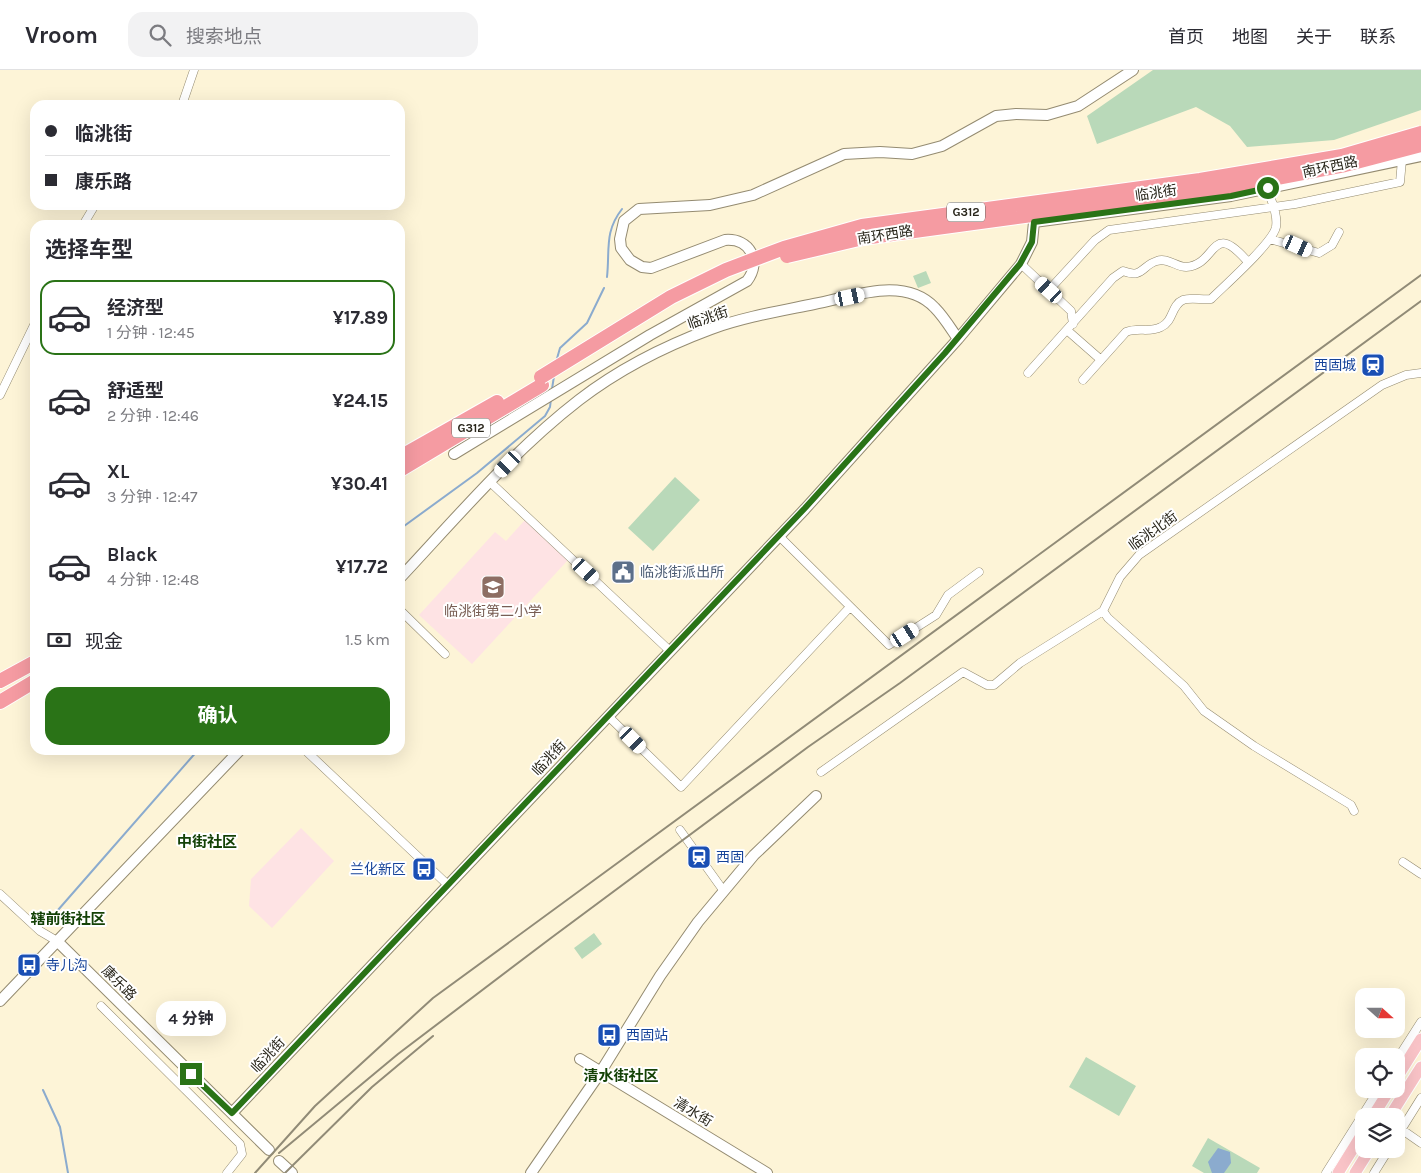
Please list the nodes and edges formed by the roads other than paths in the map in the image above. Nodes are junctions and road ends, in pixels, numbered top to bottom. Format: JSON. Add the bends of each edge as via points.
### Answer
{"nodes":[{"id":1,"x":194,"y":70,"type":"edge"},
{"id":2,"x":1133,"y":70,"type":"edge"},
{"id":3,"x":184,"y":100,"type":"edge"},
{"id":4,"x":1421,"y":133,"type":"edge"},
{"id":5,"x":1421,"y":145,"type":"edge"},
{"id":6,"x":1421,"y":156,"type":"edge"},
{"id":7,"x":1402,"y":160,"type":"junction"},
{"id":8,"x":1268,"y":188,"type":"junction"},
{"id":9,"x":1030,"y":194,"type":"dead end"},
{"id":10,"x":1272,"y":205,"type":"junction"},
{"id":11,"x":1034,"y":222,"type":"junction"},
{"id":12,"x":1338,"y":232,"type":"dead end"},
{"id":13,"x":1270,"y":239,"type":"junction"},
{"id":14,"x":1248,"y":262,"type":"junction"},
{"id":15,"x":1020,"y":264,"type":"junction"},
{"id":16,"x":1049,"y":290,"type":"junction"},
{"id":17,"x":1073,"y":324,"type":"junction"},
{"id":18,"x":1068,"y":331,"type":"junction"},
{"id":19,"x":30,"y":333,"type":"edge"},
{"id":20,"x":958,"y":339,"type":"junction"},
{"id":21,"x":1100,"y":359,"type":"junction"},
{"id":22,"x":1028,"y":373,"type":"dead end"},
{"id":23,"x":1421,"y":373,"type":"edge"},
{"id":24,"x":1083,"y":380,"type":"dead end"},
{"id":25,"x":541,"y":381,"type":"junction"},
{"id":26,"x":0,"y":395,"type":"edge"},
{"id":27,"x":405,"y":454,"type":"edge"},
{"id":28,"x":454,"y":454,"type":"dead end"},
{"id":29,"x":405,"y":467,"type":"edge"},
{"id":30,"x":490,"y":482,"type":"junction"},
{"id":31,"x":779,"y":536,"type":"junction"},
{"id":32,"x":979,"y":572,"type":"dead end"},
{"id":33,"x":405,"y":573,"type":"edge"},
{"id":34,"x":850,"y":607,"type":"junction"},
{"id":35,"x":1103,"y":611,"type":"junction"},
{"id":36,"x":405,"y":615,"type":"edge"},
{"id":37,"x":670,"y":650,"type":"junction"},
{"id":38,"x":445,"y":654,"type":"dead end"},
{"id":39,"x":30,"y":665,"type":"edge"},
{"id":40,"x":0,"y":681,"type":"edge"},
{"id":41,"x":30,"y":684,"type":"edge"},
{"id":42,"x":0,"y":702,"type":"edge"},
{"id":43,"x":608,"y":716,"type":"junction"},
{"id":44,"x":235,"y":755,"type":"edge"},
{"id":45,"x":310,"y":755,"type":"edge"},
{"id":46,"x":821,"y":772,"type":"dead end"},
{"id":47,"x":816,"y":796,"type":"dead end"},
{"id":48,"x":1354,"y":811,"type":"dead end"},
{"id":49,"x":680,"y":830,"type":"dead end"},
{"id":50,"x":1403,"y":862,"type":"dead end"},
{"id":51,"x":1421,"y":874,"type":"edge"},
{"id":52,"x":448,"y":885,"type":"junction"},
{"id":53,"x":722,"y":890,"type":"junction"},
{"id":54,"x":0,"y":894,"type":"edge"},
{"id":55,"x":57,"y":941,"type":"junction"},
{"id":56,"x":0,"y":1001,"type":"edge"},
{"id":57,"x":101,"y":1006,"type":"dead end"},
{"id":58,"x":1421,"y":1022,"type":"edge"},
{"id":59,"x":1421,"y":1040,"type":"edge"},
{"id":60,"x":1405,"y":1048,"type":"edge"},
{"id":61,"x":580,"y":1059,"type":"dead end"},
{"id":62,"x":1405,"y":1065,"type":"edge"},
{"id":63,"x":1421,"y":1067,"type":"edge"},
{"id":64,"x":600,"y":1073,"type":"junction"},
{"id":65,"x":1373,"y":1098,"type":"edge"},
{"id":66,"x":1421,"y":1098,"type":"edge"},
{"id":67,"x":1395,"y":1108,"type":"edge"},
{"id":68,"x":232,"y":1113,"type":"junction"},
{"id":69,"x":1405,"y":1123,"type":"edge"},
{"id":70,"x":1405,"y":1132,"type":"edge"},
{"id":71,"x":1421,"y":1142,"type":"edge"},
{"id":72,"x":1355,"y":1146,"type":"edge"},
{"id":73,"x":269,"y":1150,"type":"dead end"},
{"id":74,"x":1364,"y":1158,"type":"edge"},
{"id":75,"x":1383,"y":1158,"type":"edge"},
{"id":76,"x":279,"y":1161,"type":"dead end"},
{"id":77,"x":227,"y":1173,"type":"edge"},
{"id":78,"x":292,"y":1173,"type":"edge"},
{"id":79,"x":531,"y":1173,"type":"edge"},
{"id":80,"x":767,"y":1173,"type":"edge"},
{"id":81,"x":1326,"y":1173,"type":"edge"},
{"id":82,"x":1338,"y":1173,"type":"edge"},
{"id":83,"x":1354,"y":1173,"type":"edge"},
{"id":84,"x":1374,"y":1173,"type":"edge"}],
"edges":[{"from":1,"to":3,"type":"street"},
{"from":2,"to":28,"type":"street","via":[[1078,106],[1046,115],[996,116],[942,146],[912,154],[844,154],[753,195],[710,205],[639,209],[624,221],[620,239],[621,248],[633,263],[642,267],[660,266],[732,239],[752,252],[752,275],[747,281],[574,380]]},
{"from":4,"to":25,"type":"highway","name":"南环西路","number":"G312","bridge":true,"via":[[1342,156],[862,226],[784,248],[726,270],[671,298]]},
{"from":5,"to":25,"type":"highway","name":"南环西路","number":"G312","bridge":true,"via":[[1345,166],[1203,192],[863,238],[789,256],[729,278]]},
{"from":6,"to":7,"type":"street","name":"临洮街"},
{"from":7,"to":8,"type":"street","name":"临洮街"},
{"from":7,"to":10,"type":"street","via":[[1400,182],[1295,204]]},
{"from":8,"to":10,"type":"street"},
{"from":8,"to":11,"type":"street","name":"临洮街"},
{"from":9,"to":11,"type":"street"},
{"from":10,"to":13,"type":"street","via":[[1276,227]]},
{"from":10,"to":16,"type":"street","via":[[1109,230],[1095,240]]},
{"from":11,"to":15,"type":"street","name":"临洮街","via":[[1032,242]]},
{"from":12,"to":13,"type":"street","via":[[1332,245],[1319,253]]},
{"from":13,"to":14,"type":"street"},
{"from":14,"to":17,"type":"street","via":[[1234,246],[1225,243],[1216,246],[1195,265],[1178,266],[1161,260],[1153,262],[1140,273],[1123,271]]},
{"from":14,"to":21,"type":"street","via":[[1210,299],[1180,301],[1164,326],[1126,332]]},
{"from":15,"to":16,"type":"street"},
{"from":15,"to":20,"type":"street","name":"临洮街"},
{"from":16,"to":17,"type":"street","via":[[1071,311]]},
{"from":17,"to":18,"type":"street"},
{"from":18,"to":21,"type":"street"},
{"from":18,"to":22,"type":"street"},
{"from":19,"to":26,"type":"street"},
{"from":20,"to":30,"type":"street","name":"临洮街","via":[[935,308],[920,296],[903,290],[884,290],[712,328],[643,358],[579,400]]},
{"from":20,"to":31,"type":"street","name":"临洮街"},
{"from":21,"to":24,"type":"street"},
{"from":23,"to":35,"type":"street","name":"临洮北街","via":[[1382,385],[1140,555],[1120,576]]},
{"from":25,"to":27,"type":"highway","name":"南环西路","number":"G312"},
{"from":25,"to":29,"type":"highway","name":"南环西路","number":"G312"},
{"from":30,"to":33,"type":"street","name":"临洮街"},
{"from":30,"to":37,"type":"street"},
{"from":31,"to":34,"type":"street"},
{"from":31,"to":37,"type":"street","name":"临洮街"},
{"from":32,"to":34,"type":"street","via":[[948,595],[936,615],[889,646]]},
{"from":34,"to":43,"type":"street","via":[[681,788]]},
{"from":35,"to":46,"type":"street","via":[[1020,664],[994,685],[987,685],[963,672]]},
{"from":35,"to":48,"type":"street","via":[[1184,686],[1204,711],[1350,805]]},
{"from":36,"to":38,"type":"street"},
{"from":37,"to":43,"type":"street","name":"临洮街"},
{"from":39,"to":40,"type":"highway"},
{"from":41,"to":42,"type":"highway"},
{"from":43,"to":52,"type":"street","name":"临洮街"},
{"from":44,"to":55,"type":"street"},
{"from":45,"to":52,"type":"street"},
{"from":47,"to":53,"type":"street"},
{"from":49,"to":53,"type":"street"},
{"from":50,"to":51,"type":"street"},
{"from":52,"to":68,"type":"street","name":"临洮街"},
{"from":53,"to":64,"type":"street","via":[[660,976]]},
{"from":54,"to":55,"type":"street","via":[[40,931]]},
{"from":55,"to":56,"type":"street"},
{"from":55,"to":68,"type":"street","name":"康乐路"},
{"from":57,"to":77,"type":"street","via":[[240,1144],[242,1154]]},
{"from":58,"to":60,"type":"street"},
{"from":59,"to":62,"type":"main road"},
{"from":61,"to":64,"type":"street","name":"清水街"},
{"from":63,"to":67,"type":"main road"},
{"from":64,"to":79,"type":"street"},
{"from":64,"to":80,"type":"street","name":"清水街"},
{"from":65,"to":81,"type":"street"},
{"from":66,"to":69,"type":"street"},
{"from":68,"to":73,"type":"street","name":"康乐路"},
{"from":70,"to":71,"type":"street"},
{"from":72,"to":82,"type":"main road"},
{"from":74,"to":83,"type":"main road"},
{"from":75,"to":84,"type":"street"},
{"from":76,"to":78,"type":"street"}]}
